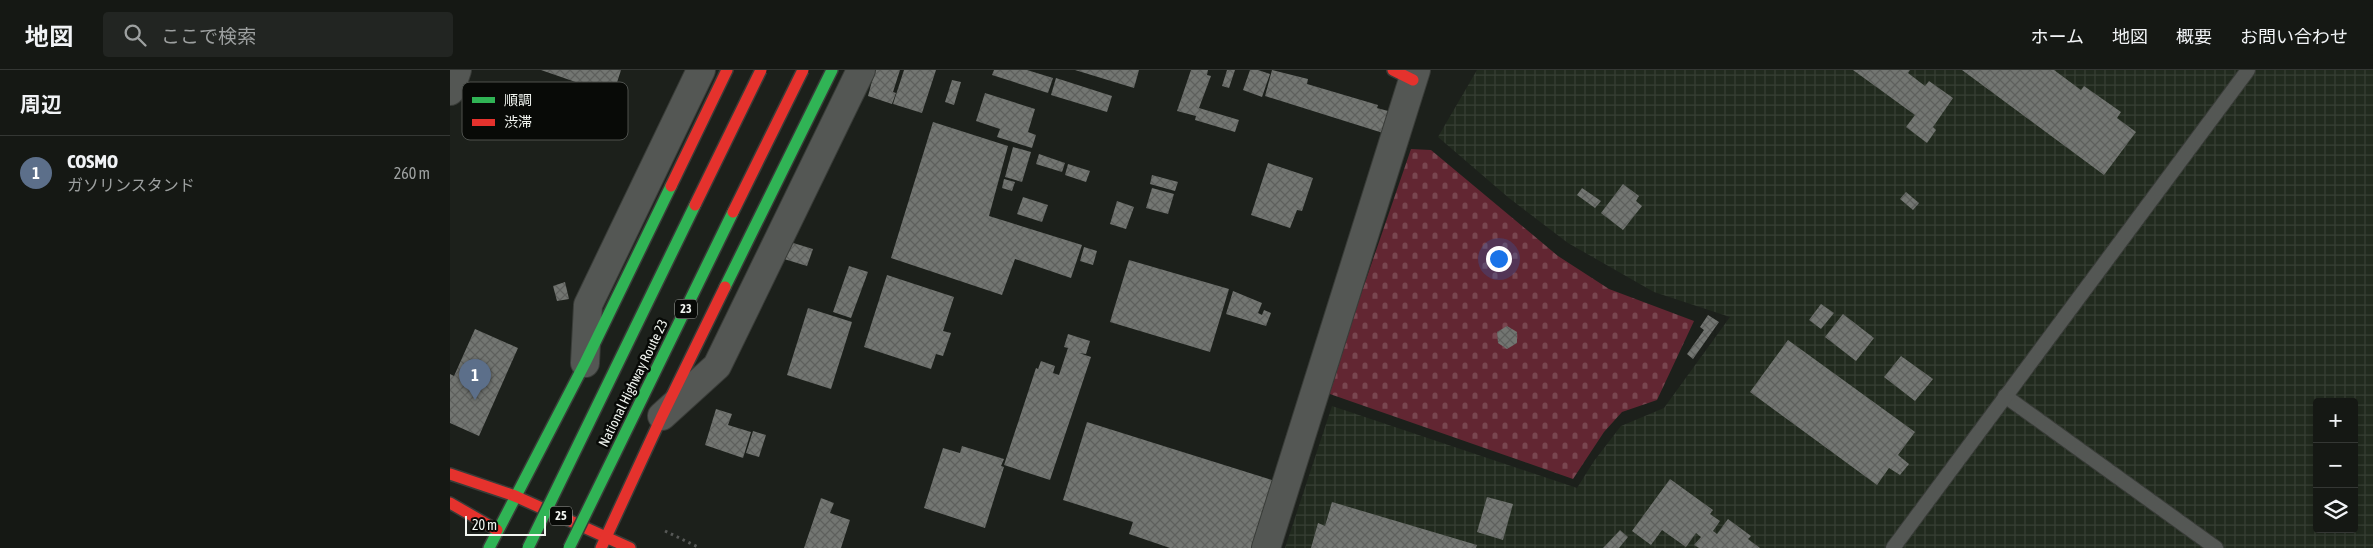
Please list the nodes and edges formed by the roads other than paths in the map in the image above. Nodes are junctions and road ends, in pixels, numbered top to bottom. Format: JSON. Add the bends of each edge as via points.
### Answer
{"nodes":[{"id":1,"x":456,"y":70,"type":"edge"},
{"id":2,"x":701,"y":70,"type":"edge"},
{"id":3,"x":727,"y":70,"type":"edge"},
{"id":4,"x":761,"y":70,"type":"edge"},
{"id":5,"x":803,"y":70,"type":"edge"},
{"id":6,"x":832,"y":70,"type":"edge"},
{"id":7,"x":861,"y":70,"type":"edge"},
{"id":8,"x":2248,"y":70,"type":"edge"},
{"id":9,"x":1407,"y":73,"type":"edge"},
{"id":10,"x":450,"y":91,"type":"edge"},
{"id":11,"x":585,"y":362,"type":"junction"},
{"id":12,"x":2005,"y":396,"type":"junction"},
{"id":13,"x":662,"y":416,"type":"junction"},
{"id":14,"x":450,"y":474,"type":"edge"},
{"id":15,"x":515,"y":496,"type":"junction"},
{"id":16,"x":450,"y":503,"type":"edge"},
{"id":17,"x":497,"y":530,"type":"junction"},
{"id":18,"x":608,"y":537,"type":"junction"},
{"id":19,"x":520,"y":542,"type":"edge"},
{"id":20,"x":489,"y":548,"type":"edge"},
{"id":21,"x":535,"y":548,"type":"edge"},
{"id":22,"x":569,"y":548,"type":"edge"},
{"id":23,"x":601,"y":548,"type":"edge"},
{"id":24,"x":630,"y":548,"type":"edge"},
{"id":25,"x":1266,"y":548,"type":"edge"},
{"id":26,"x":1893,"y":548,"type":"edge"},
{"id":27,"x":2216,"y":548,"type":"edge"}],
"edges":[{"from":1,"to":10,"type":"street"},
{"from":2,"to":11,"type":"street","via":[[588,305]]},
{"from":3,"to":11,"type":"main road"},
{"from":4,"to":19,"type":"main road","name":"National Highway Route 23","bridge":true},
{"from":5,"to":22,"type":"main road","name":"National Highway Route 23","number":"23","bridge":true},
{"from":6,"to":13,"type":"main road","number":"23"},
{"from":7,"to":13,"type":"street","via":[[717,366]]},
{"from":8,"to":12,"type":"lane"},
{"from":9,"to":25,"type":"street"},
{"from":11,"to":15,"type":"main road"},
{"from":12,"to":26,"type":"lane"},
{"from":12,"to":27,"type":"lane"},
{"from":13,"to":18,"type":"main road","number":"23"},
{"from":14,"to":15,"type":"main road"},
{"from":15,"to":17,"type":"main road"},
{"from":15,"to":18,"type":"main road","number":"25"},
{"from":16,"to":17,"type":"main road"},
{"from":17,"to":19,"type":"main road"},
{"from":17,"to":20,"type":"main road"},
{"from":18,"to":23,"type":"main road"},
{"from":18,"to":24,"type":"main road","number":"25"},
{"from":19,"to":21,"type":"main road"}]}
